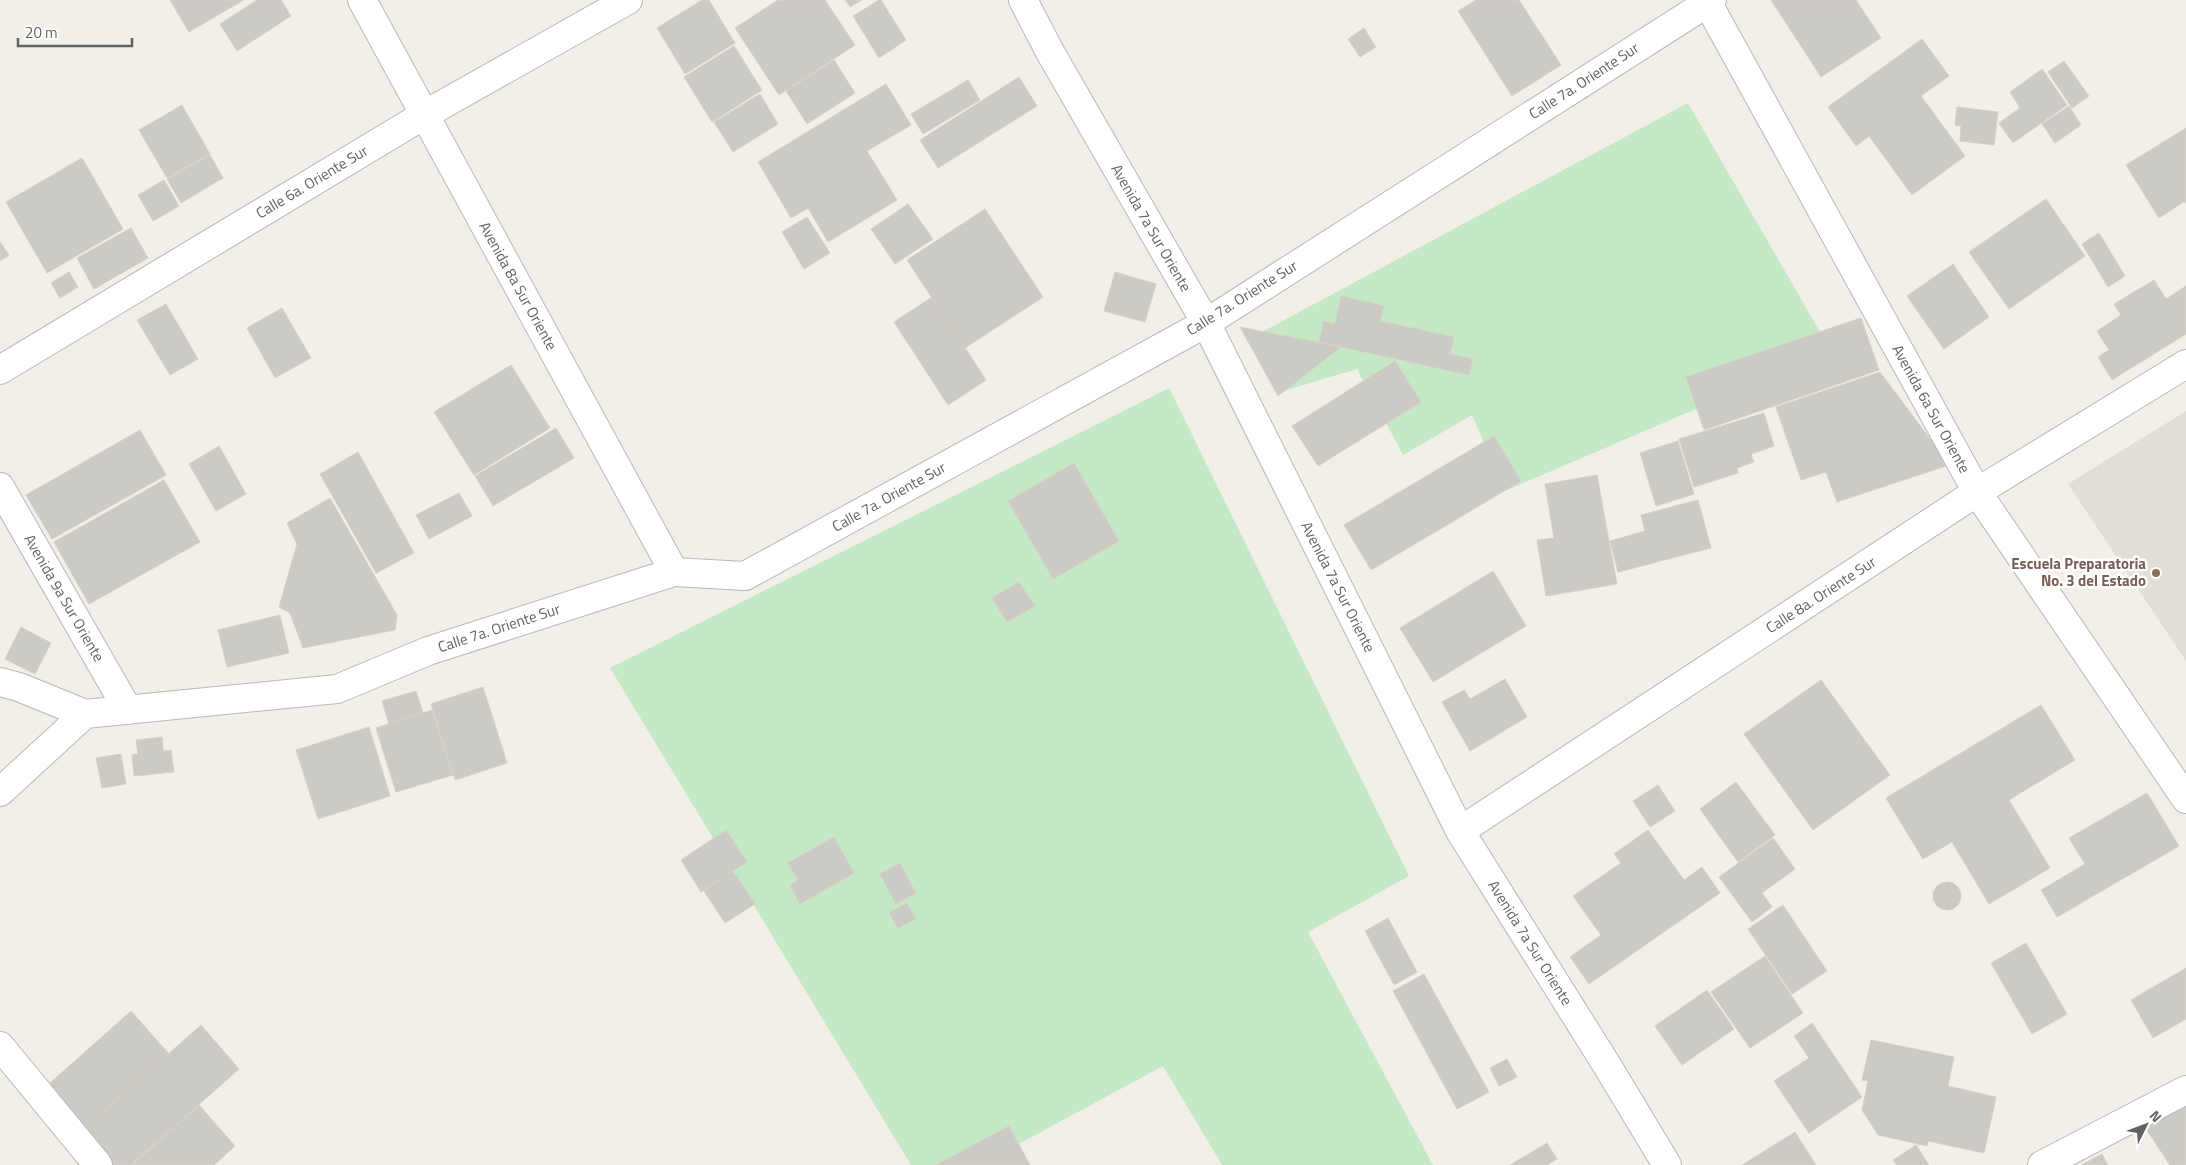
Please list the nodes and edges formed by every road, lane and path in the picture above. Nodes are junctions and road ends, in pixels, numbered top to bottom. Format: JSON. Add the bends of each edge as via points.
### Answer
{"nodes":[{"id":1,"x":362,"y":0,"type":"edge"},
{"id":2,"x":628,"y":0,"type":"edge"},
{"id":3,"x":1023,"y":0,"type":"edge"},
{"id":4,"x":1709,"y":1,"type":"edge"},
{"id":5,"x":424,"y":115,"type":"junction"},
{"id":6,"x":1206,"y":323,"type":"junction"},
{"id":7,"x":2186,"y":364,"type":"edge"},
{"id":8,"x":0,"y":370,"type":"edge"},
{"id":9,"x":0,"y":487,"type":"edge"},
{"id":10,"x":1977,"y":492,"type":"junction"},
{"id":11,"x":674,"y":572,"type":"junction"},
{"id":12,"x":0,"y":682,"type":"edge"},
{"id":13,"x":128,"y":710,"type":"junction"},
{"id":14,"x":85,"y":714,"type":"junction"},
{"id":15,"x":0,"y":792,"type":"edge"},
{"id":16,"x":2186,"y":799,"type":"edge"},
{"id":17,"x":1460,"y":831,"type":"junction"},
{"id":18,"x":0,"y":1046,"type":"edge"},
{"id":19,"x":2186,"y":1090,"type":"edge"},
{"id":20,"x":98,"y":1165,"type":"edge"},
{"id":21,"x":1667,"y":1165,"type":"edge"},
{"id":22,"x":2042,"y":1165,"type":"edge"}],
"edges":[{"from":1,"to":5,"type":"street","name":"Avenida 8a Sur Oriente"},
{"from":2,"to":5,"type":"street","name":"Calle 6a. Oriente Sur"},
{"from":3,"to":6,"type":"street","name":"Avenida 7a Sur Oriente"},
{"from":4,"to":6,"type":"street","name":"Calle 7a. Oriente Sur"},
{"from":4,"to":10,"type":"street","name":"Avenida 6a Sur Oriente"},
{"from":5,"to":8,"type":"street","name":"Calle 6a. Oriente Sur"},
{"from":5,"to":11,"type":"street","name":"Avenida 8a Sur Oriente"},
{"from":6,"to":11,"type":"street","name":"Calle 7a. Oriente Sur","via":[[745,576]]},
{"from":6,"to":17,"type":"street","name":"Avenida 7a Sur Oriente"},
{"from":7,"to":10,"type":"street","name":"Calle 8a. Oriente Sur"},
{"from":9,"to":13,"type":"street","name":"Avenida 9a Sur Oriente"},
{"from":10,"to":16,"type":"street","name":"Avenida 6a Sur Oriente"},
{"from":10,"to":17,"type":"street","name":"Calle 8a. Oriente Sur"},
{"from":11,"to":13,"type":"street","name":"Calle 7a. Oriente Sur","via":[[428,651],[337,689]]},
{"from":12,"to":14,"type":"street"},
{"from":13,"to":14,"type":"street","name":"Calle 7a. Oriente Sur"},
{"from":14,"to":15,"type":"street"},
{"from":17,"to":21,"type":"street","name":"Avenida 7a Sur Oriente"},
{"from":18,"to":20,"type":"street"},
{"from":19,"to":22,"type":"street"}]}
